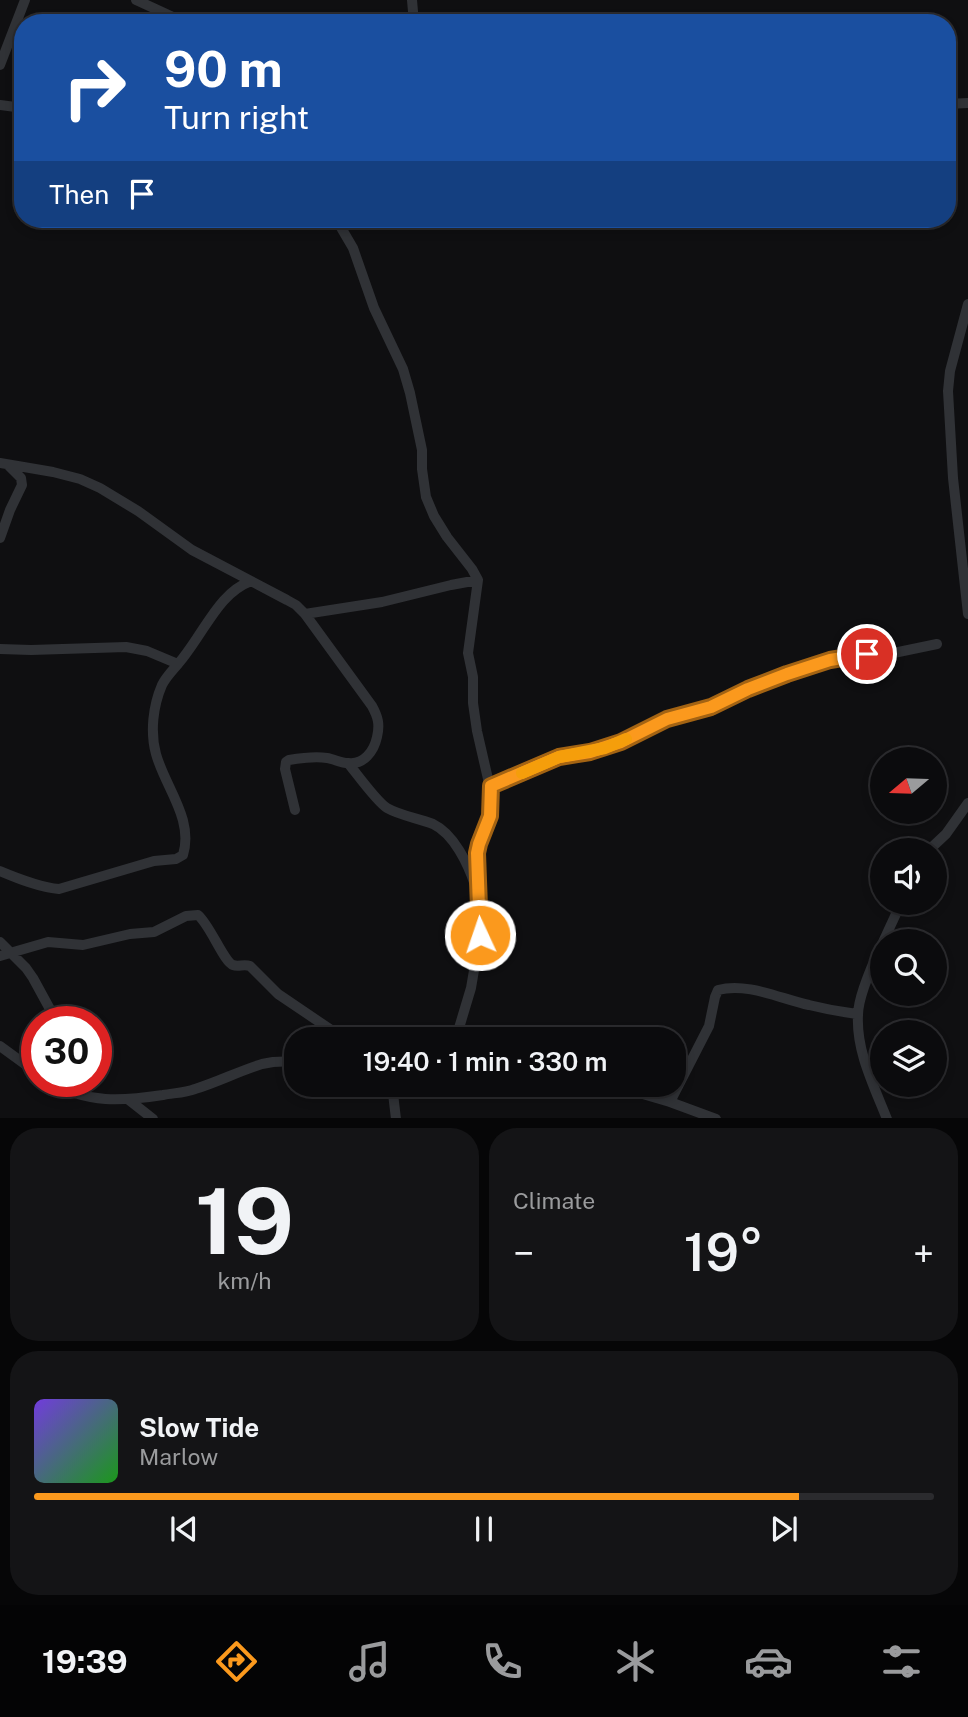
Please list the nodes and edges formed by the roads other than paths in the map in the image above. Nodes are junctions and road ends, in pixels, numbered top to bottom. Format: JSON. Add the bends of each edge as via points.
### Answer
{"nodes":[{"id":1,"x":136,"y":0,"type":"edge"},
{"id":2,"x":166,"y":14,"type":"edge"},
{"id":3,"x":14,"y":29,"type":"edge"},
{"id":4,"x":0,"y":65,"type":"edge"},
{"id":5,"x":341,"y":228,"type":"edge"},
{"id":6,"x":968,"y":304,"type":"edge"},
{"id":7,"x":4,"y":464,"type":"edge"},
{"id":8,"x":0,"y":538,"type":"edge"},
{"id":9,"x":478,"y":580,"type":"junction"},
{"id":10,"x":251,"y":581,"type":"junction"},
{"id":11,"x":305,"y":614,"type":"junction"},
{"id":12,"x":968,"y":614,"type":"edge"},
{"id":13,"x":937,"y":644,"type":"dead end"},
{"id":14,"x":0,"y":649,"type":"edge"},
{"id":15,"x":178,"y":664,"type":"junction"},
{"id":16,"x":348,"y":764,"type":"junction"},
{"id":17,"x":491,"y":786,"type":"junction"},
{"id":18,"x":968,"y":803,"type":"edge"},
{"id":19,"x":295,"y":810,"type":"dead end"},
{"id":20,"x":942,"y":838,"type":"edge"},
{"id":21,"x":0,"y":871,"type":"edge"},
{"id":22,"x":478,"y":895,"type":"junction"},
{"id":23,"x":0,"y":942,"type":"edge"},
{"id":24,"x":5,"y":955,"type":"edge"},
{"id":25,"x":870,"y":976,"type":"edge"},
{"id":26,"x":48,"y":1006,"type":"edge"},
{"id":27,"x":857,"y":1014,"type":"junction"},
{"id":28,"x":327,"y":1027,"type":"edge"},
{"id":29,"x":457,"y":1027,"type":"edge"},
{"id":30,"x":0,"y":1046,"type":"edge"},
{"id":31,"x":21,"y":1061,"type":"edge"},
{"id":32,"x":284,"y":1062,"type":"edge"},
{"id":33,"x":92,"y":1097,"type":"edge"},
{"id":34,"x":393,"y":1097,"type":"edge"},
{"id":35,"x":653,"y":1097,"type":"edge"},
{"id":36,"x":129,"y":1100,"type":"junction"},
{"id":37,"x":670,"y":1102,"type":"junction"},
{"id":38,"x":153,"y":1118,"type":"edge"},
{"id":39,"x":396,"y":1118,"type":"edge"},
{"id":40,"x":716,"y":1118,"type":"edge"},
{"id":41,"x":887,"y":1118,"type":"edge"}],
"edges":[{"from":1,"to":2,"type":"street"},
{"from":3,"to":4,"type":"street"},
{"from":5,"to":9,"type":"street","via":[[403,369],[422,450],[426,497]]},
{"from":6,"to":12,"type":"street","via":[[948,391]]},
{"from":7,"to":8,"type":"street","via":[[20,476],[22,485]]},
{"from":7,"to":10,"type":"street","via":[[53,472],[100,488],[192,550]]},
{"from":9,"to":11,"type":"street"},
{"from":9,"to":17,"type":"street","via":[[468,653],[479,742]]},
{"from":10,"to":11,"type":"street"},
{"from":10,"to":15,"type":"street","via":[[235,588],[218,607]]},
{"from":11,"to":16,"type":"street","via":[[379,722],[372,752]]},
{"from":13,"to":17,"type":"street","via":[[808,667],[711,707],[667,719],[621,742],[559,757]]},
{"from":14,"to":15,"type":"street","via":[[126,647]]},
{"from":15,"to":21,"type":"street","via":[[160,691],[153,736],[184,826],[183,855],[59,889]]},
{"from":16,"to":19,"type":"street","via":[[316,757],[286,762]]},
{"from":16,"to":22,"type":"street","via":[[386,808],[433,824],[449,837],[472,875]]},
{"from":17,"to":22,"type":"street","via":[[490,816],[477,853]]},
{"from":18,"to":20,"type":"street"},
{"from":22,"to":29,"type":"street","via":[[476,965]]},
{"from":23,"to":24,"type":"street"},
{"from":24,"to":26,"type":"street","via":[[33,978]]},
{"from":24,"to":28,"type":"street","via":[[48,942],[83,946],[154,932],[198,915],[232,965],[250,966],[278,994]]},
{"from":25,"to":27,"type":"street"},
{"from":27,"to":37,"type":"street","via":[[741,988],[718,990],[709,1026]]},
{"from":27,"to":41,"type":"street","via":[[863,1058]]},
{"from":30,"to":31,"type":"street"},
{"from":32,"to":36,"type":"street","via":[[262,1064],[192,1090]]},
{"from":33,"to":36,"type":"street"},
{"from":34,"to":39,"type":"street"},
{"from":35,"to":37,"type":"street"},
{"from":36,"to":38,"type":"street"},
{"from":37,"to":40,"type":"street"}]}
